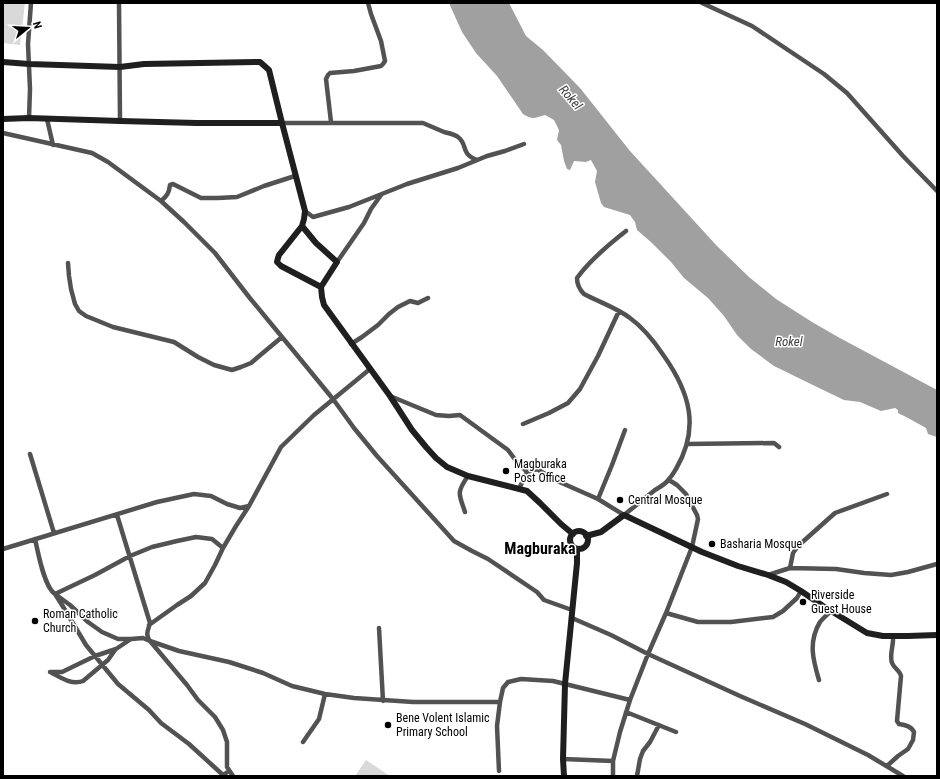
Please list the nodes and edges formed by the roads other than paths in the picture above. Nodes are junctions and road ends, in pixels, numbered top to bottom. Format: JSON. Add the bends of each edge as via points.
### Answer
{"nodes":[{"id":1,"x":31,"y":3,"type":"edge"},
{"id":2,"x":118,"y":3,"type":"edge"},
{"id":3,"x":368,"y":3,"type":"edge"},
{"id":4,"x":702,"y":3,"type":"edge"},
{"id":5,"x":3,"y":62,"type":"edge"},
{"id":6,"x":29,"y":64,"type":"junction"},
{"id":7,"x":120,"y":67,"type":"junction"},
{"id":8,"x":29,"y":118,"type":"junction"},
{"id":9,"x":3,"y":119,"type":"edge"},
{"id":10,"x":47,"y":119,"type":"junction"},
{"id":11,"x":120,"y":122,"type":"junction"},
{"id":12,"x":332,"y":122,"type":"junction"},
{"id":13,"x":282,"y":123,"type":"junction"},
{"id":14,"x":3,"y":133,"type":"edge"},
{"id":15,"x":524,"y":144,"type":"dead end"},
{"id":16,"x":53,"y":145,"type":"junction"},
{"id":17,"x":477,"y":160,"type":"junction"},
{"id":18,"x":295,"y":176,"type":"junction"},
{"id":19,"x":937,"y":191,"type":"edge"},
{"id":20,"x":382,"y":193,"type":"junction"},
{"id":21,"x":161,"y":201,"type":"junction"},
{"id":22,"x":305,"y":212,"type":"junction"},
{"id":23,"x":302,"y":226,"type":"junction"},
{"id":24,"x":626,"y":231,"type":"dead end"},
{"id":25,"x":337,"y":262,"type":"junction"},
{"id":26,"x":68,"y":263,"type":"dead end"},
{"id":27,"x":322,"y":288,"type":"junction"},
{"id":28,"x":428,"y":298,"type":"dead end"},
{"id":29,"x":619,"y":311,"type":"junction"},
{"id":30,"x":282,"y":337,"type":"junction"},
{"id":31,"x":352,"y":344,"type":"junction"},
{"id":32,"x":370,"y":369,"type":"junction"},
{"id":33,"x":390,"y":396,"type":"junction"},
{"id":34,"x":333,"y":399,"type":"junction"},
{"id":35,"x":523,"y":424,"type":"dead end"},
{"id":36,"x":624,"y":430,"type":"dead end"},
{"id":37,"x":687,"y":444,"type":"junction"},
{"id":38,"x":778,"y":447,"type":"dead end"},
{"id":39,"x":30,"y":454,"type":"dead end"},
{"id":40,"x":526,"y":472,"type":"junction"},
{"id":41,"x":468,"y":476,"type":"junction"},
{"id":42,"x":669,"y":480,"type":"junction"},
{"id":43,"x":519,"y":489,"type":"junction"},
{"id":44,"x":887,"y":494,"type":"dead end"},
{"id":45,"x":598,"y":499,"type":"junction"},
{"id":46,"x":249,"y":506,"type":"junction"},
{"id":47,"x":845,"y":506,"type":"dead end"},
{"id":48,"x":465,"y":512,"type":"dead end"},
{"id":49,"x":835,"y":513,"type":"junction"},
{"id":50,"x":117,"y":515,"type":"junction"},
{"id":51,"x":624,"y":515,"type":"junction"},
{"id":52,"x":54,"y":533,"type":"junction"},
{"id":53,"x":573,"y":534,"type":"junction"},
{"id":54,"x":586,"y":536,"type":"junction"},
{"id":55,"x":35,"y":539,"type":"junction"},
{"id":56,"x":692,"y":547,"type":"junction"},
{"id":57,"x":223,"y":548,"type":"junction"},
{"id":58,"x":3,"y":549,"type":"edge"},
{"id":59,"x":577,"y":549,"type":"junction"},
{"id":60,"x":130,"y":556,"type":"junction"},
{"id":61,"x":937,"y":564,"type":"edge"},
{"id":62,"x":790,"y":568,"type":"junction"},
{"id":63,"x":768,"y":575,"type":"junction"},
{"id":64,"x":801,"y":591,"type":"junction"},
{"id":65,"x":55,"y":594,"type":"junction"},
{"id":66,"x":572,"y":610,"type":"junction"},
{"id":67,"x":831,"y":611,"type":"junction"},
{"id":68,"x":666,"y":613,"type":"junction"},
{"id":69,"x":572,"y":618,"type":"junction"},
{"id":70,"x":149,"y":625,"type":"junction"},
{"id":71,"x":379,"y":628,"type":"dead end"},
{"id":72,"x":937,"y":635,"type":"edge"},
{"id":73,"x":893,"y":636,"type":"junction"},
{"id":74,"x":132,"y":639,"type":"junction"},
{"id":75,"x":150,"y":642,"type":"junction"},
{"id":76,"x":116,"y":649,"type":"junction"},
{"id":77,"x":648,"y":654,"type":"junction"},
{"id":78,"x":95,"y":656,"type":"junction"},
{"id":79,"x":102,"y":665,"type":"junction"},
{"id":80,"x":819,"y":680,"type":"dead end"},
{"id":81,"x":565,"y":684,"type":"junction"},
{"id":82,"x":325,"y":694,"type":"junction"},
{"id":83,"x":630,"y":700,"type":"junction"},
{"id":84,"x":383,"y":701,"type":"junction"},
{"id":85,"x":500,"y":702,"type":"junction"},
{"id":86,"x":626,"y":712,"type":"junction"},
{"id":87,"x":659,"y":725,"type":"junction"},
{"id":88,"x":676,"y":732,"type":"dead end"},
{"id":89,"x":303,"y":742,"type":"dead end"},
{"id":90,"x":563,"y":759,"type":"junction"},
{"id":91,"x":613,"y":761,"type":"junction"},
{"id":92,"x":887,"y":766,"type":"junction"},
{"id":93,"x":229,"y":771,"type":"junction"},
{"id":94,"x":498,"y":771,"type":"dead end"},
{"id":95,"x":222,"y":776,"type":"edge"},
{"id":96,"x":233,"y":776,"type":"edge"},
{"id":97,"x":564,"y":776,"type":"edge"},
{"id":98,"x":613,"y":776,"type":"edge"},
{"id":99,"x":637,"y":776,"type":"edge"},
{"id":100,"x":903,"y":776,"type":"edge"}],
"edges":[{"from":1,"to":6,"type":"street"},
{"from":2,"to":7,"type":"street"},
{"from":3,"to":12,"type":"street","via":[[381,41],[384,61],[381,66],[328,75],[326,79]]},
{"from":4,"to":19,"type":"street","via":[[752,26],[824,74],[847,93]]},
{"from":5,"to":6,"type":"street"},
{"from":6,"to":7,"type":"street"},
{"from":6,"to":8,"type":"street"},
{"from":7,"to":11,"type":"street"},
{"from":7,"to":13,"type":"street","via":[[144,64],[260,62],[269,70]]},
{"from":8,"to":9,"type":"street"},
{"from":8,"to":10,"type":"street"},
{"from":10,"to":11,"type":"street"},
{"from":10,"to":16,"type":"street"},
{"from":11,"to":13,"type":"street"},
{"from":12,"to":13,"type":"street"},
{"from":12,"to":17,"type":"street","via":[[423,123],[457,136],[470,158]]},
{"from":13,"to":18,"type":"street"},
{"from":14,"to":16,"type":"street"},
{"from":15,"to":17,"type":"street"},
{"from":16,"to":21,"type":"street","via":[[92,153]]},
{"from":17,"to":20,"type":"street"},
{"from":18,"to":21,"type":"street","via":[[237,197],[201,198],[173,184]]},
{"from":18,"to":22,"type":"street"},
{"from":20,"to":22,"type":"street","via":[[313,217]]},
{"from":20,"to":25,"type":"street"},
{"from":21,"to":30,"type":"street","via":[[215,253]]},
{"from":22,"to":23,"type":"street"},
{"from":23,"to":25,"type":"street"},
{"from":23,"to":27,"type":"street","via":[[277,262]]},
{"from":24,"to":29,"type":"street","via":[[610,243],[577,278],[577,284],[584,294]]},
{"from":25,"to":27,"type":"street"},
{"from":26,"to":30,"type":"street","via":[[75,304],[86,316],[174,342],[214,365],[232,370],[242,368]]},
{"from":27,"to":31,"type":"street","via":[[324,305]]},
{"from":28,"to":31,"type":"street","via":[[418,303],[410,301],[398,307]]},
{"from":29,"to":35,"type":"street","via":[[580,389],[568,403]]},
{"from":29,"to":37,"type":"street","via":[[647,333],[676,374],[687,401],[690,424]]},
{"from":30,"to":34,"type":"street"},
{"from":31,"to":32,"type":"street"},
{"from":32,"to":33,"type":"street"},
{"from":32,"to":34,"type":"street"},
{"from":33,"to":40,"type":"street","via":[[436,415],[460,415],[508,450]]},
{"from":33,"to":41,"type":"street","via":[[412,430],[436,458],[447,467]]},
{"from":34,"to":46,"type":"street","via":[[281,447]]},
{"from":34,"to":66,"type":"street","via":[[377,456],[454,541],[488,559],[537,592],[544,600]]},
{"from":36,"to":45,"type":"street"},
{"from":37,"to":38,"type":"street","via":[[774,443]]},
{"from":37,"to":42,"type":"street"},
{"from":39,"to":52,"type":"street"},
{"from":40,"to":43,"type":"street"},
{"from":40,"to":45,"type":"street","via":[[537,469]]},
{"from":41,"to":43,"type":"street"},
{"from":41,"to":48,"type":"street","via":[[459,494]]},
{"from":42,"to":51,"type":"street"},
{"from":42,"to":56,"type":"street","via":[[686,494],[697,515]]},
{"from":43,"to":53,"type":"street","via":[[527,491]]},
{"from":44,"to":49,"type":"street"},
{"from":45,"to":51,"type":"street"},
{"from":46,"to":50,"type":"street","via":[[240,508],[211,496],[194,494],[157,502]]},
{"from":46,"to":57,"type":"street"},
{"from":47,"to":49,"type":"street"},
{"from":49,"to":62,"type":"street","via":[[798,546],[793,553]]},
{"from":50,"to":52,"type":"street"},
{"from":50,"to":60,"type":"street"},
{"from":51,"to":54,"type":"street","via":[[601,532]]},
{"from":51,"to":56,"type":"street"},
{"from":52,"to":55,"type":"street"},
{"from":53,"to":54,"type":"street","via":[[580,532]]},
{"from":53,"to":59,"type":"street","via":[[571,544]]},
{"from":54,"to":59,"type":"street","via":[[586,545],[582,549]]},
{"from":55,"to":58,"type":"street"},
{"from":55,"to":65,"type":"street","via":[[46,582]]},
{"from":56,"to":63,"type":"street"},
{"from":56,"to":68,"type":"street"},
{"from":57,"to":60,"type":"street","via":[[212,539],[196,537],[152,547]]},
{"from":57,"to":70,"type":"street","via":[[205,583]]},
{"from":59,"to":66,"type":"street"},
{"from":60,"to":65,"type":"street"},
{"from":60,"to":70,"type":"street"},
{"from":61,"to":62,"type":"street","via":[[891,574]]},
{"from":62,"to":63,"type":"street"},
{"from":63,"to":64,"type":"street"},
{"from":64,"to":67,"type":"street"},
{"from":64,"to":68,"type":"street","via":[[783,611],[773,617],[731,622],[698,622]]},
{"from":65,"to":74,"type":"street","via":[[102,632],[118,639]]},
{"from":65,"to":78,"type":"street"},
{"from":66,"to":69,"type":"street"},
{"from":67,"to":73,"type":"street","via":[[866,633]]},
{"from":67,"to":80,"type":"street","via":[[820,622],[812,644]]},
{"from":68,"to":77,"type":"street"},
{"from":69,"to":77,"type":"street"},
{"from":69,"to":81,"type":"street"},
{"from":70,"to":75,"type":"street","via":[[147,637]]},
{"from":71,"to":84,"type":"street"},
{"from":72,"to":73,"type":"street"},
{"from":73,"to":92,"type":"street","via":[[892,661],[901,674],[897,721],[914,732],[908,749]]},
{"from":74,"to":75,"type":"street","via":[[144,638]]},
{"from":74,"to":76,"type":"street"},
{"from":75,"to":82,"type":"street","via":[[229,662],[292,686]]},
{"from":75,"to":93,"type":"street","via":[[215,717],[223,730],[227,742]]},
{"from":76,"to":78,"type":"street"},
{"from":76,"to":79,"type":"street"},
{"from":77,"to":83,"type":"street"},
{"from":77,"to":92,"type":"street","via":[[805,724]]},
{"from":78,"to":79,"type":"street"},
{"from":78,"to":79,"type":"street","via":[[62,672],[50,672],[63,679],[79,682]]},
{"from":79,"to":93,"type":"street","via":[[118,684],[223,775]]},
{"from":81,"to":83,"type":"street"},
{"from":81,"to":85,"type":"street","via":[[521,679],[508,682],[503,688]]},
{"from":81,"to":90,"type":"street"},
{"from":82,"to":84,"type":"street"},
{"from":82,"to":89,"type":"street","via":[[319,719]]},
{"from":83,"to":86,"type":"street"},
{"from":84,"to":85,"type":"street"},
{"from":85,"to":94,"type":"street","via":[[497,726]]},
{"from":86,"to":87,"type":"street"},
{"from":86,"to":91,"type":"street"},
{"from":87,"to":88,"type":"street"},
{"from":87,"to":99,"type":"street","via":[[643,751]]},
{"from":90,"to":91,"type":"street"},
{"from":90,"to":97,"type":"street"},
{"from":91,"to":98,"type":"street"},
{"from":92,"to":100,"type":"street"},
{"from":93,"to":95,"type":"street"},
{"from":93,"to":96,"type":"street"}]}
